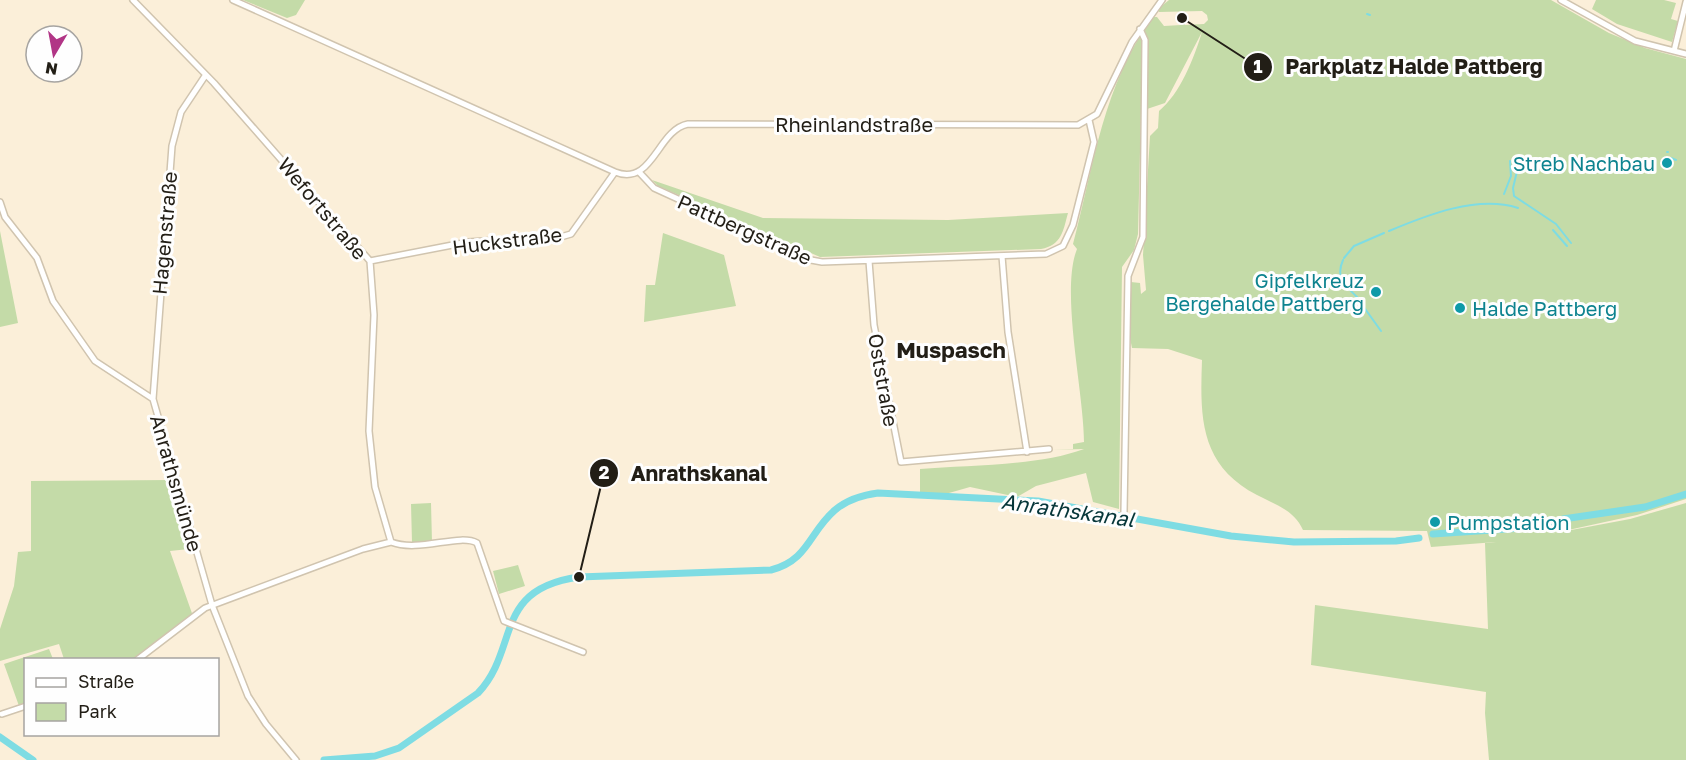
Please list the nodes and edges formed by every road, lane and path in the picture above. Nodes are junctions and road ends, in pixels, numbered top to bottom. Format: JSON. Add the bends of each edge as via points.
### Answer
{"nodes":[{"id":1,"x":134,"y":0,"type":"edge"},
{"id":2,"x":233,"y":0,"type":"edge"},
{"id":3,"x":1162,"y":0,"type":"edge"},
{"id":4,"x":1561,"y":0,"type":"edge"},
{"id":5,"x":1686,"y":2,"type":"edge"},
{"id":6,"x":1140,"y":29,"type":"junction"},
{"id":7,"x":1674,"y":51,"type":"junction"},
{"id":8,"x":1686,"y":54,"type":"edge"},
{"id":9,"x":205,"y":76,"type":"junction"},
{"id":10,"x":1089,"y":120,"type":"junction"},
{"id":11,"x":615,"y":172,"type":"junction"},
{"id":12,"x":639,"y":172,"type":"junction"},
{"id":13,"x":0,"y":202,"type":"edge"},
{"id":14,"x":1002,"y":256,"type":"junction"},
{"id":15,"x":370,"y":261,"type":"junction"},
{"id":16,"x":869,"y":261,"type":"junction"},
{"id":17,"x":153,"y":399,"type":"junction"},
{"id":18,"x":1049,"y":449,"type":"dead end"},
{"id":19,"x":1027,"y":452,"type":"junction"},
{"id":20,"x":1124,"y":512,"type":"dead end"},
{"id":21,"x":391,"y":542,"type":"junction"},
{"id":22,"x":212,"y":605,"type":"junction"},
{"id":23,"x":583,"y":652,"type":"dead end"},
{"id":24,"x":139,"y":658,"type":"edge"},
{"id":25,"x":24,"y":707,"type":"edge"},
{"id":26,"x":2,"y":714,"type":"dead end"},
{"id":27,"x":295,"y":759,"type":"edge"}],
"edges":[{"from":1,"to":9,"type":"street","name":"Wefortstraße"},
{"from":2,"to":11,"type":"street"},
{"from":3,"to":6,"type":"street"},
{"from":4,"to":7,"type":"street","via":[[1621,34]]},
{"from":5,"to":7,"type":"street"},
{"from":6,"to":10,"type":"street","via":[[1103,103]]},
{"from":6,"to":20,"type":"street","via":[[1145,40],[1143,237],[1128,276]]},
{"from":7,"to":8,"type":"street"},
{"from":9,"to":15,"type":"street","name":"Wefortstraße"},
{"from":9,"to":17,"type":"street","name":"Hagenstraße","via":[[181,112],[172,146]]},
{"from":10,"to":12,"type":"street","name":"Rheinlandstraße","via":[[1070,125],[688,124],[674,130]]},
{"from":10,"to":14,"type":"street","name":"Pattbergstraße","via":[[1094,142],[1066,243],[1053,253]]},
{"from":11,"to":12,"type":"street"},
{"from":11,"to":15,"type":"street","name":"Huckstraße","via":[[571,234],[468,242]]},
{"from":12,"to":16,"type":"street","name":"Pattbergstraße","via":[[654,188],[811,260]]},
{"from":13,"to":17,"type":"street","name":"Anrathsmünde","via":[[5,217],[37,258],[53,301],[95,360]]},
{"from":14,"to":16,"type":"street","name":"Pattbergstraße"},
{"from":14,"to":19,"type":"street","via":[[1008,332]]},
{"from":15,"to":21,"type":"street","name":"Wefortstraße","via":[[374,315],[369,431],[375,487]]},
{"from":16,"to":19,"type":"street","name":"Oststraße","via":[[874,325],[901,462]]},
{"from":17,"to":22,"type":"street","name":"Anrathsmünde"},
{"from":18,"to":19,"type":"street"},
{"from":21,"to":22,"type":"street"},
{"from":21,"to":23,"type":"street","via":[[406,546],[466,540],[477,543],[496,603],[507,623]]},
{"from":22,"to":24,"type":"street"},
{"from":22,"to":27,"type":"street","name":"Anrathsmünde","via":[[248,696]]},
{"from":25,"to":26,"type":"street"}]}
